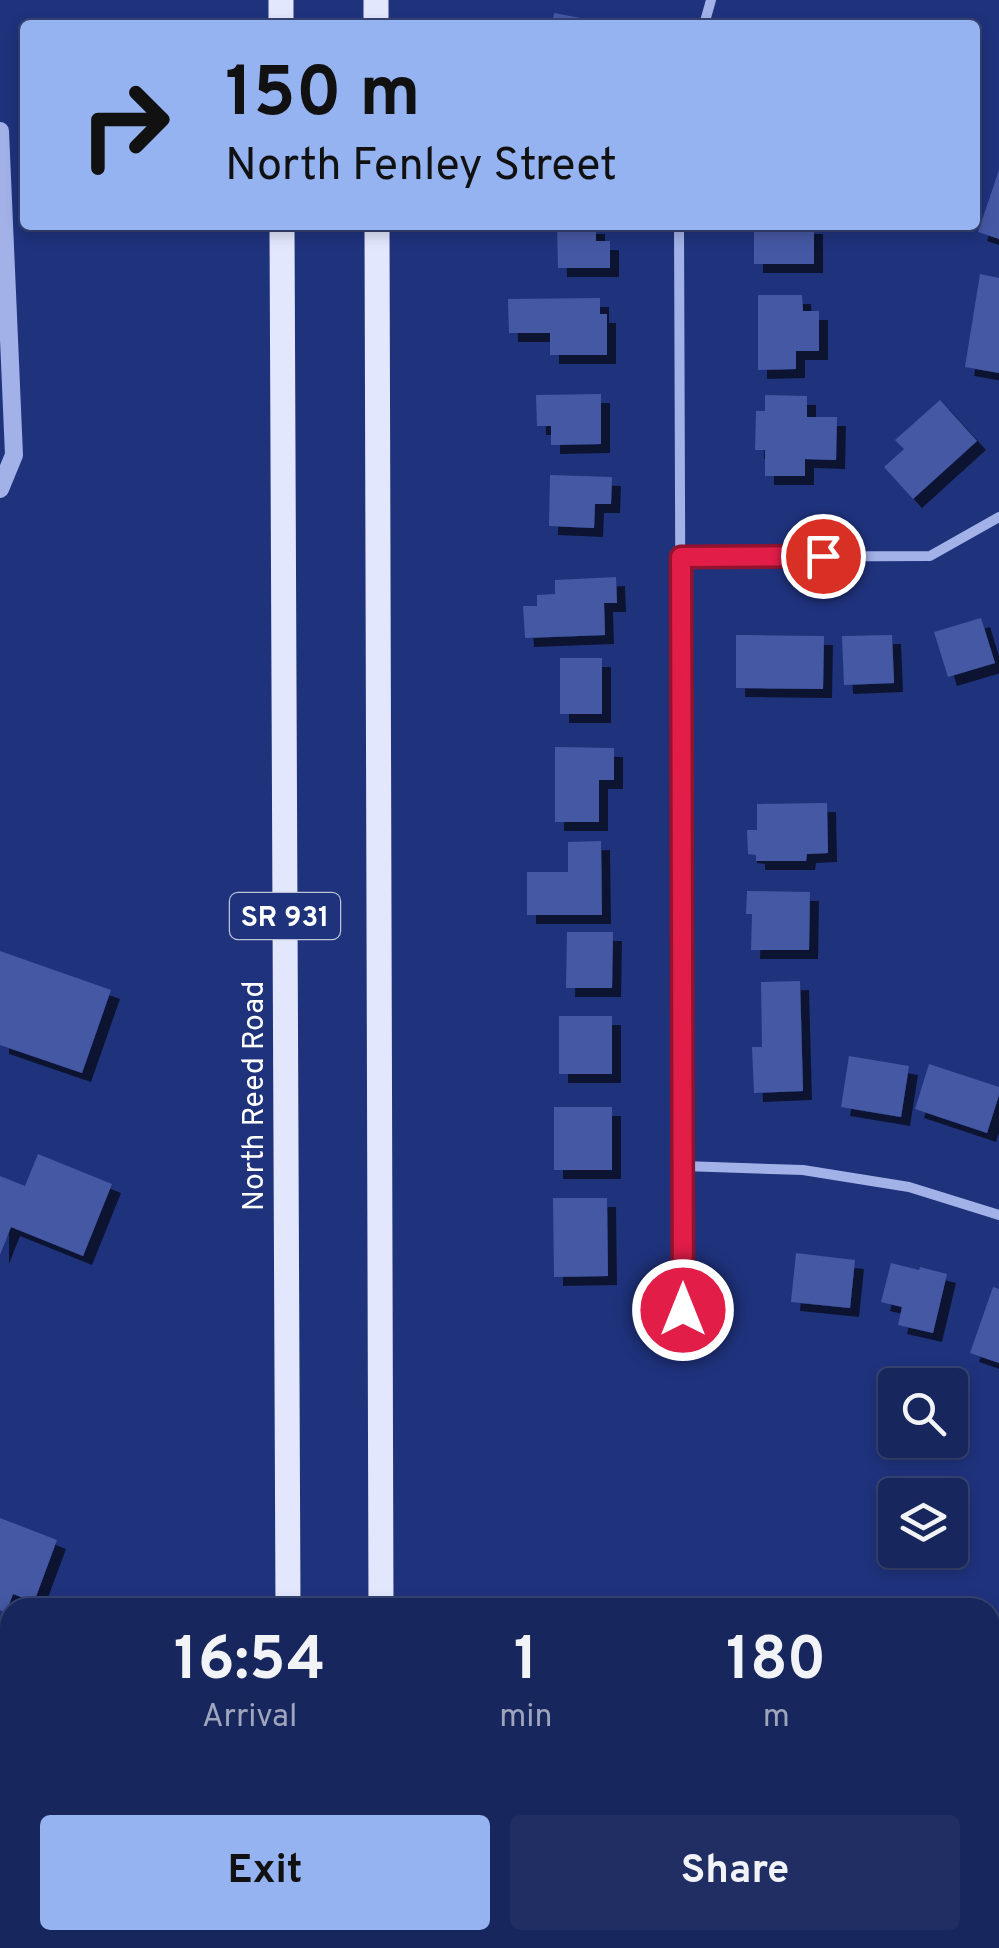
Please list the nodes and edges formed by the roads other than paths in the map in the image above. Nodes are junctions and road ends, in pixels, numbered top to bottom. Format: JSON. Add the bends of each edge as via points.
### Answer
{"nodes":[{"id":1,"x":0,"y":131,"type":"edge"},
{"id":2,"x":282,"y":230,"type":"edge"},
{"id":3,"x":377,"y":230,"type":"edge"},
{"id":4,"x":678,"y":230,"type":"edge"},
{"id":5,"x":0,"y":489,"type":"edge"},
{"id":6,"x":999,"y":516,"type":"edge"},
{"id":7,"x":681,"y":557,"type":"junction"},
{"id":8,"x":683,"y":1166,"type":"junction"},
{"id":9,"x":999,"y":1215,"type":"edge"},
{"id":10,"x":683,"y":1310,"type":"dead end"},
{"id":11,"x":288,"y":1598,"type":"edge"},
{"id":12,"x":381,"y":1598,"type":"edge"}],
"edges":[{"from":1,"to":5,"type":"street","via":[[14,456]]},
{"from":2,"to":11,"type":"main road","name":"North Reed Road","number":"SR 931"},
{"from":3,"to":12,"type":"main road","number":"SR 931"},
{"from":4,"to":7,"type":"street"},
{"from":6,"to":7,"type":"street","via":[[930,556]]},
{"from":7,"to":8,"type":"street"},
{"from":8,"to":9,"type":"street","via":[[803,1170],[909,1188]]},
{"from":8,"to":10,"type":"street"}]}
